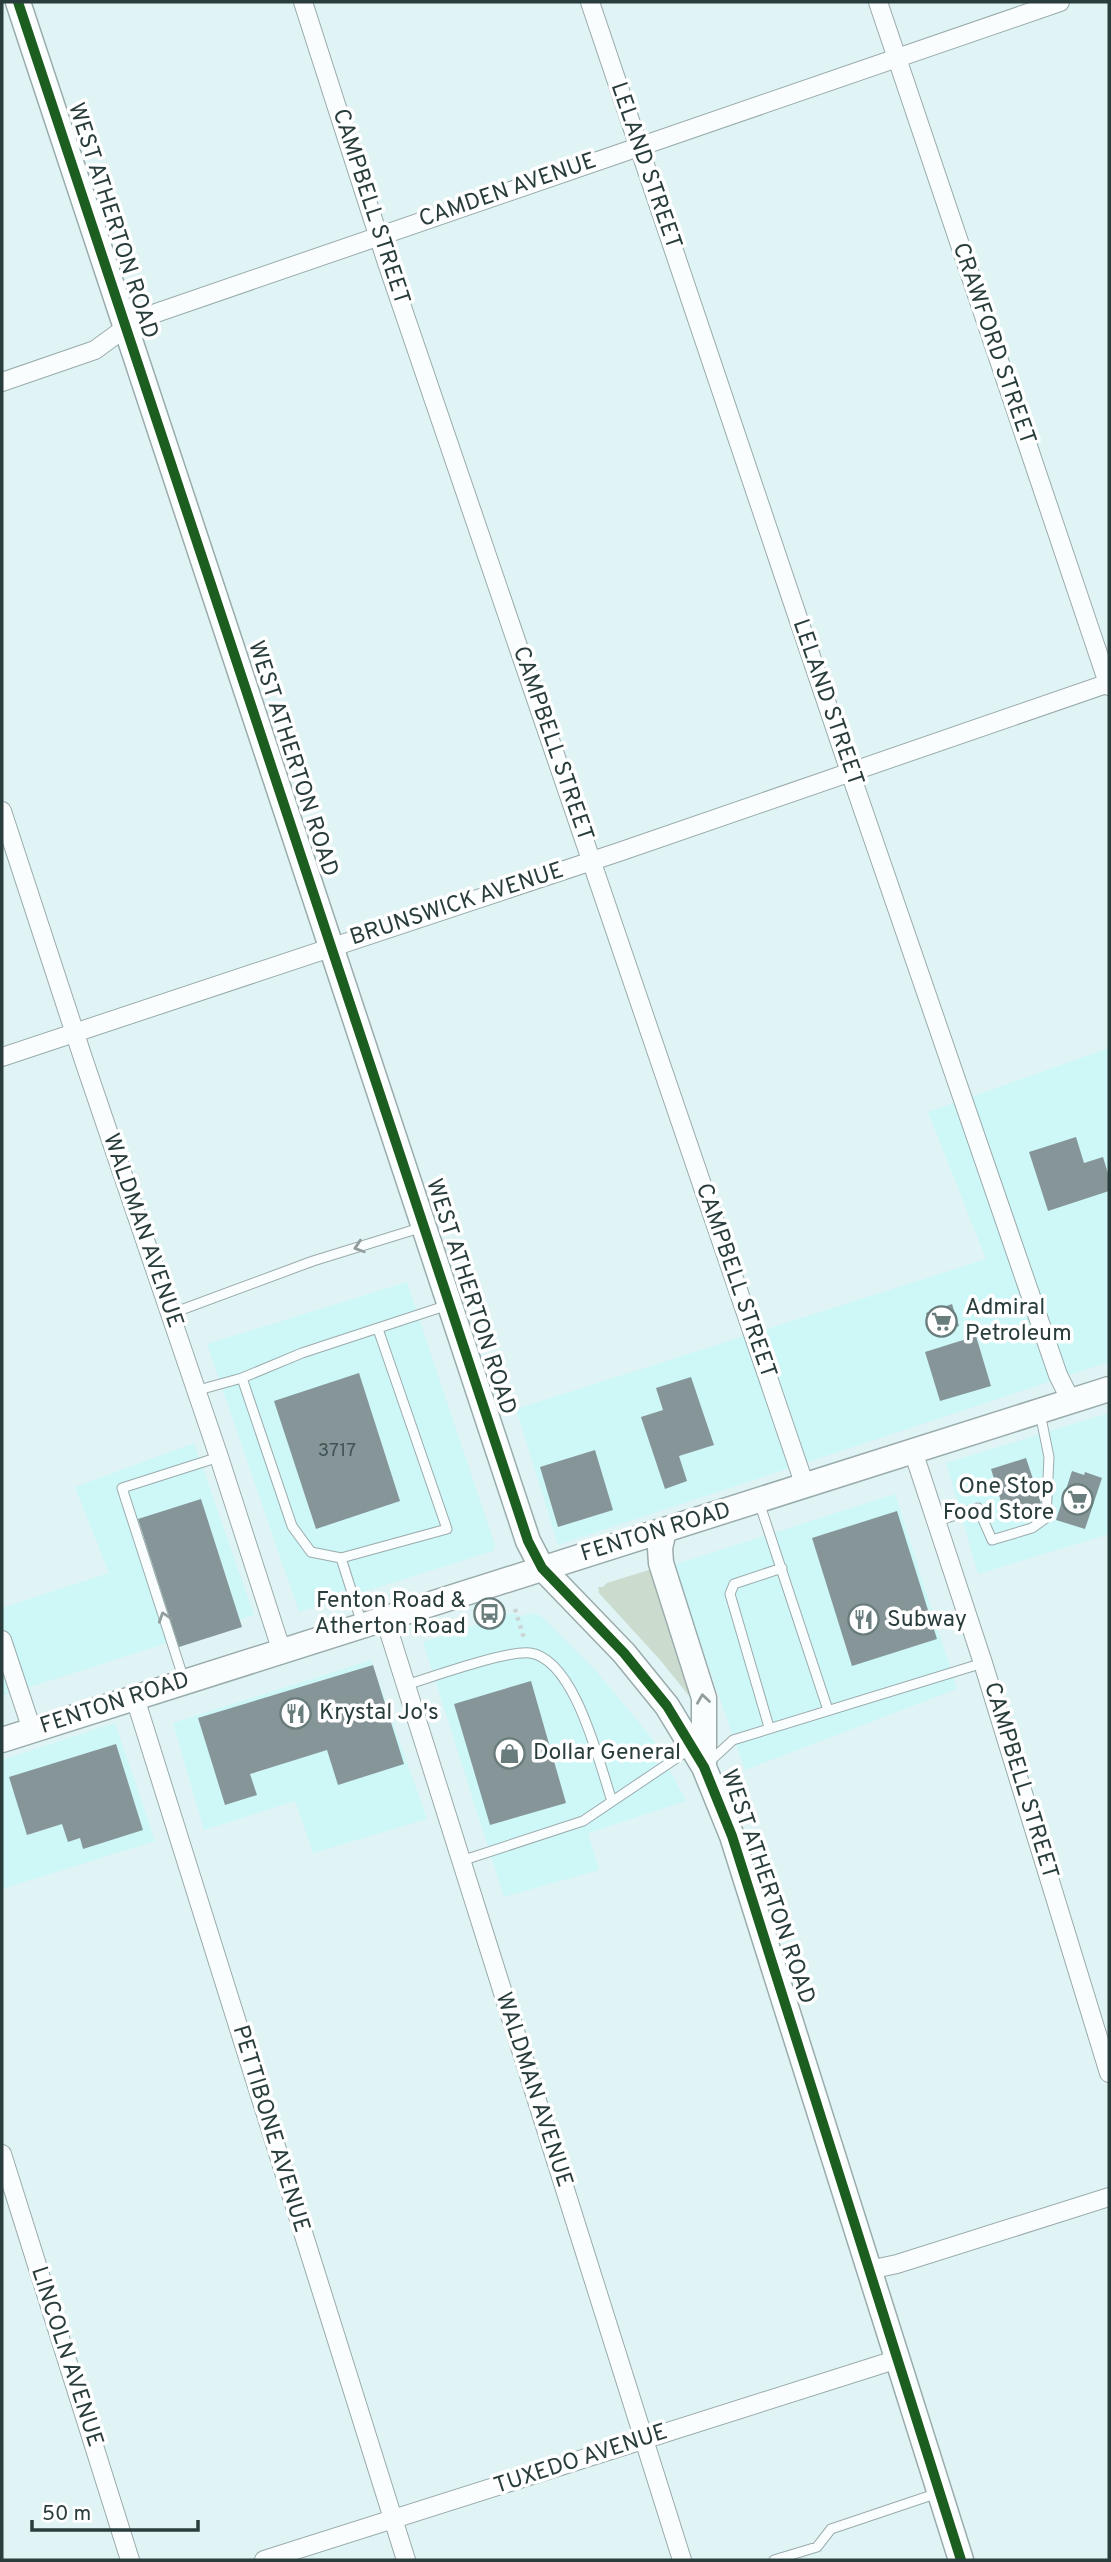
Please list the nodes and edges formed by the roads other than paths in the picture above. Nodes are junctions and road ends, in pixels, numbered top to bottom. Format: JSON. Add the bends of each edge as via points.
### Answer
{"nodes":[{"id":1,"x":18,"y":2,"type":"edge"},
{"id":2,"x":303,"y":2,"type":"edge"},
{"id":3,"x":590,"y":2,"type":"edge"},
{"id":4,"x":878,"y":2,"type":"edge"},
{"id":5,"x":1060,"y":2,"type":"edge"},
{"id":6,"x":897,"y":58,"type":"junction"},
{"id":7,"x":638,"y":147,"type":"junction"},
{"id":8,"x":378,"y":236,"type":"junction"},
{"id":9,"x":125,"y":328,"type":"junction"},
{"id":10,"x":2,"y":382,"type":"edge"},
{"id":11,"x":1109,"y":684,"type":"edge"},
{"id":12,"x":850,"y":772,"type":"junction"},
{"id":13,"x":2,"y":811,"type":"edge"},
{"id":14,"x":592,"y":861,"type":"junction"},
{"id":15,"x":332,"y":946,"type":"junction"},
{"id":16,"x":75,"y":1033,"type":"junction"},
{"id":17,"x":2,"y":1057,"type":"edge"},
{"id":18,"x":424,"y":1226,"type":"junction"},
{"id":19,"x":450,"y":1304,"type":"junction"},
{"id":20,"x":170,"y":1314,"type":"junction"},
{"id":21,"x":378,"y":1329,"type":"junction"},
{"id":22,"x":242,"y":1378,"type":"junction"},
{"id":23,"x":1109,"y":1389,"type":"edge"},
{"id":24,"x":195,"y":1391,"type":"junction"},
{"id":25,"x":1071,"y":1401,"type":"junction"},
{"id":26,"x":1040,"y":1411,"type":"junction"},
{"id":27,"x":913,"y":1451,"type":"junction"},
{"id":28,"x":219,"y":1457,"type":"junction"},
{"id":29,"x":805,"y":1486,"type":"junction"},
{"id":30,"x":758,"y":1501,"type":"junction"},
{"id":31,"x":937,"y":1521,"type":"junction"},
{"id":32,"x":664,"y":1531,"type":"junction"},
{"id":33,"x":341,"y":1558,"type":"junction"},
{"id":34,"x":542,"y":1569,"type":"junction"},
{"id":35,"x":782,"y":1569,"type":"junction"},
{"id":36,"x":374,"y":1623,"type":"junction"},
{"id":37,"x":2,"y":1640,"type":"edge"},
{"id":38,"x":282,"y":1652,"type":"junction"},
{"id":39,"x":984,"y":1663,"type":"junction"},
{"id":40,"x":185,"y":1682,"type":"junction"},
{"id":41,"x":406,"y":1685,"type":"junction"},
{"id":42,"x":135,"y":1698,"type":"junction"},
{"id":43,"x":828,"y":1710,"type":"junction"},
{"id":44,"x":769,"y":1727,"type":"junction"},
{"id":45,"x":32,"y":1730,"type":"junction"},
{"id":46,"x":2,"y":1740,"type":"edge"},
{"id":47,"x":699,"y":1757,"type":"junction"},
{"id":48,"x":612,"y":1801,"type":"junction"},
{"id":49,"x":461,"y":1861,"type":"junction"},
{"id":50,"x":1109,"y":2073,"type":"edge"},
{"id":51,"x":2,"y":2154,"type":"edge"},
{"id":52,"x":1109,"y":2197,"type":"edge"},
{"id":53,"x":869,"y":2270,"type":"junction"},
{"id":54,"x":898,"y":2359,"type":"junction"},
{"id":55,"x":644,"y":2440,"type":"junction"},
{"id":56,"x":940,"y":2493,"type":"junction"},
{"id":57,"x":393,"y":2520,"type":"junction"},
{"id":58,"x":130,"y":2560,"type":"edge"},
{"id":59,"x":264,"y":2560,"type":"edge"},
{"id":60,"x":406,"y":2560,"type":"edge"},
{"id":61,"x":682,"y":2560,"type":"edge"},
{"id":62,"x":774,"y":2560,"type":"edge"},
{"id":63,"x":961,"y":2560,"type":"edge"}],
"edges":[{"from":1,"to":9,"type":"street","name":"WEST ATHERTON ROAD"},
{"from":2,"to":8,"type":"street","name":"CAMPBELL STREET"},
{"from":3,"to":7,"type":"street","name":"LELAND STREET"},
{"from":4,"to":6,"type":"street","name":"CRAWFORD STREET"},
{"from":5,"to":6,"type":"street","name":"CAMDEN AVENUE"},
{"from":6,"to":7,"type":"street","name":"CAMDEN AVENUE"},
{"from":6,"to":11,"type":"street","name":"CRAWFORD STREET"},
{"from":7,"to":8,"type":"street","name":"CAMDEN AVENUE"},
{"from":7,"to":12,"type":"street","name":"LELAND STREET"},
{"from":8,"to":9,"type":"street","name":"CAMDEN AVENUE","via":[[156,313]]},
{"from":8,"to":14,"type":"street","name":"CAMPBELL STREET"},
{"from":9,"to":10,"type":"street","name":"CAMDEN AVENUE","via":[[95,350]]},
{"from":9,"to":15,"type":"street","name":"WEST ATHERTON ROAD"},
{"from":11,"to":12,"type":"street","name":"BRUNSWICK AVENUE"},
{"from":12,"to":14,"type":"street","name":"BRUNSWICK AVENUE"},
{"from":12,"to":25,"type":"street","name":"LELAND STREET","via":[[1058,1375]]},
{"from":13,"to":16,"type":"street","name":"WALDMAN AVENUE"},
{"from":14,"to":15,"type":"street","name":"BRUNSWICK AVENUE"},
{"from":14,"to":29,"type":"street","name":"CAMPBELL STREET"},
{"from":15,"to":16,"type":"street","name":"BRUNSWICK AVENUE"},
{"from":15,"to":18,"type":"street","name":"WEST ATHERTON ROAD"},
{"from":16,"to":17,"type":"street","name":"BRUNSWICK AVENUE"},
{"from":16,"to":20,"type":"street","name":"WALDMAN AVENUE"},
{"from":18,"to":19,"type":"street","name":"WEST ATHERTON ROAD"},
{"from":18,"to":20,"type":"lane","one_way":true},
{"from":19,"to":21,"type":"lane"},
{"from":19,"to":34,"type":"street","name":"WEST ATHERTON ROAD","via":[[528,1541]]},
{"from":20,"to":24,"type":"street","name":"WALDMAN AVENUE"},
{"from":21,"to":22,"type":"lane"},
{"from":21,"to":33,"type":"lane","via":[[447,1529]]},
{"from":22,"to":24,"type":"lane"},
{"from":22,"to":33,"type":"lane","via":[[292,1526],[311,1552]]},
{"from":23,"to":25,"type":"street","name":"FENTON ROAD"},
{"from":24,"to":28,"type":"street","name":"WALDMAN AVENUE"},
{"from":25,"to":26,"type":"street","name":"FENTON ROAD"},
{"from":26,"to":27,"type":"street","name":"FENTON ROAD"},
{"from":26,"to":31,"type":"lane","via":[[1049,1457],[1046,1518],[1032,1528],[992,1540],[978,1508]]},
{"from":27,"to":29,"type":"street","name":"FENTON ROAD"},
{"from":27,"to":31,"type":"street","name":"CAMPBELL STREET"},
{"from":28,"to":38,"type":"street","name":"WALDMAN AVENUE"},
{"from":40,"to":28,"type":"lane","one_way":true,"via":[[122,1488]]},
{"from":29,"to":30,"type":"street","name":"FENTON ROAD"},
{"from":30,"to":32,"type":"street","name":"FENTON ROAD"},
{"from":30,"to":35,"type":"lane"},
{"from":31,"to":39,"type":"street","name":"CAMPBELL STREET"},
{"from":32,"to":34,"type":"street","name":"FENTON ROAD"},
{"from":47,"to":32,"type":"street","one_way":true,"via":[[705,1698],[661,1563]]},
{"from":33,"to":36,"type":"lane"},
{"from":34,"to":36,"type":"street","name":"FENTON ROAD"},
{"from":34,"to":47,"type":"street","name":"WEST ATHERTON ROAD","via":[[649,1681]]},
{"from":35,"to":43,"type":"lane"},
{"from":35,"to":44,"type":"lane","via":[[734,1584],[730,1594]]},
{"from":36,"to":38,"type":"street","name":"FENTON ROAD"},
{"from":36,"to":41,"type":"street","name":"WALDMAN AVENUE"},
{"from":37,"to":45,"type":"street"},
{"from":38,"to":40,"type":"street","name":"FENTON ROAD"},
{"from":39,"to":43,"type":"lane"},
{"from":39,"to":50,"type":"street","name":"CAMPBELL STREET"},
{"from":40,"to":42,"type":"street","name":"FENTON ROAD"},
{"from":41,"to":48,"type":"lane","via":[[495,1658],[528,1653],[540,1656],[557,1667],[574,1693]]},
{"from":41,"to":49,"type":"street","name":"WALDMAN AVENUE"},
{"from":42,"to":45,"type":"street","name":"FENTON ROAD"},
{"from":42,"to":57,"type":"street","name":"PETTIBONE AVENUE"},
{"from":43,"to":44,"type":"lane"},
{"from":44,"to":47,"type":"lane"},
{"from":45,"to":46,"type":"street","name":"FENTON ROAD"},
{"from":47,"to":48,"type":"lane"},
{"from":47,"to":53,"type":"street","name":"WEST ATHERTON ROAD","via":[[732,1836]]},
{"from":48,"to":49,"type":"lane","via":[[583,1821]]},
{"from":49,"to":55,"type":"street","name":"WALDMAN AVENUE"},
{"from":51,"to":58,"type":"street","name":"LINCOLN AVENUE"},
{"from":52,"to":53,"type":"street"},
{"from":53,"to":54,"type":"street","name":"WEST ATHERTON ROAD"},
{"from":54,"to":55,"type":"street","name":"TUXEDO AVENUE"},
{"from":54,"to":56,"type":"street","name":"WEST ATHERTON ROAD"},
{"from":55,"to":57,"type":"street","name":"TUXEDO AVENUE"},
{"from":55,"to":61,"type":"street","name":"WALDMAN AVENUE"},
{"from":56,"to":62,"type":"lane","via":[[831,2529],[817,2547]]},
{"from":56,"to":63,"type":"street","name":"WEST ATHERTON ROAD"},
{"from":57,"to":59,"type":"street","name":"TUXEDO AVENUE"},
{"from":57,"to":60,"type":"street","name":"PETTIBONE AVENUE"}]}
